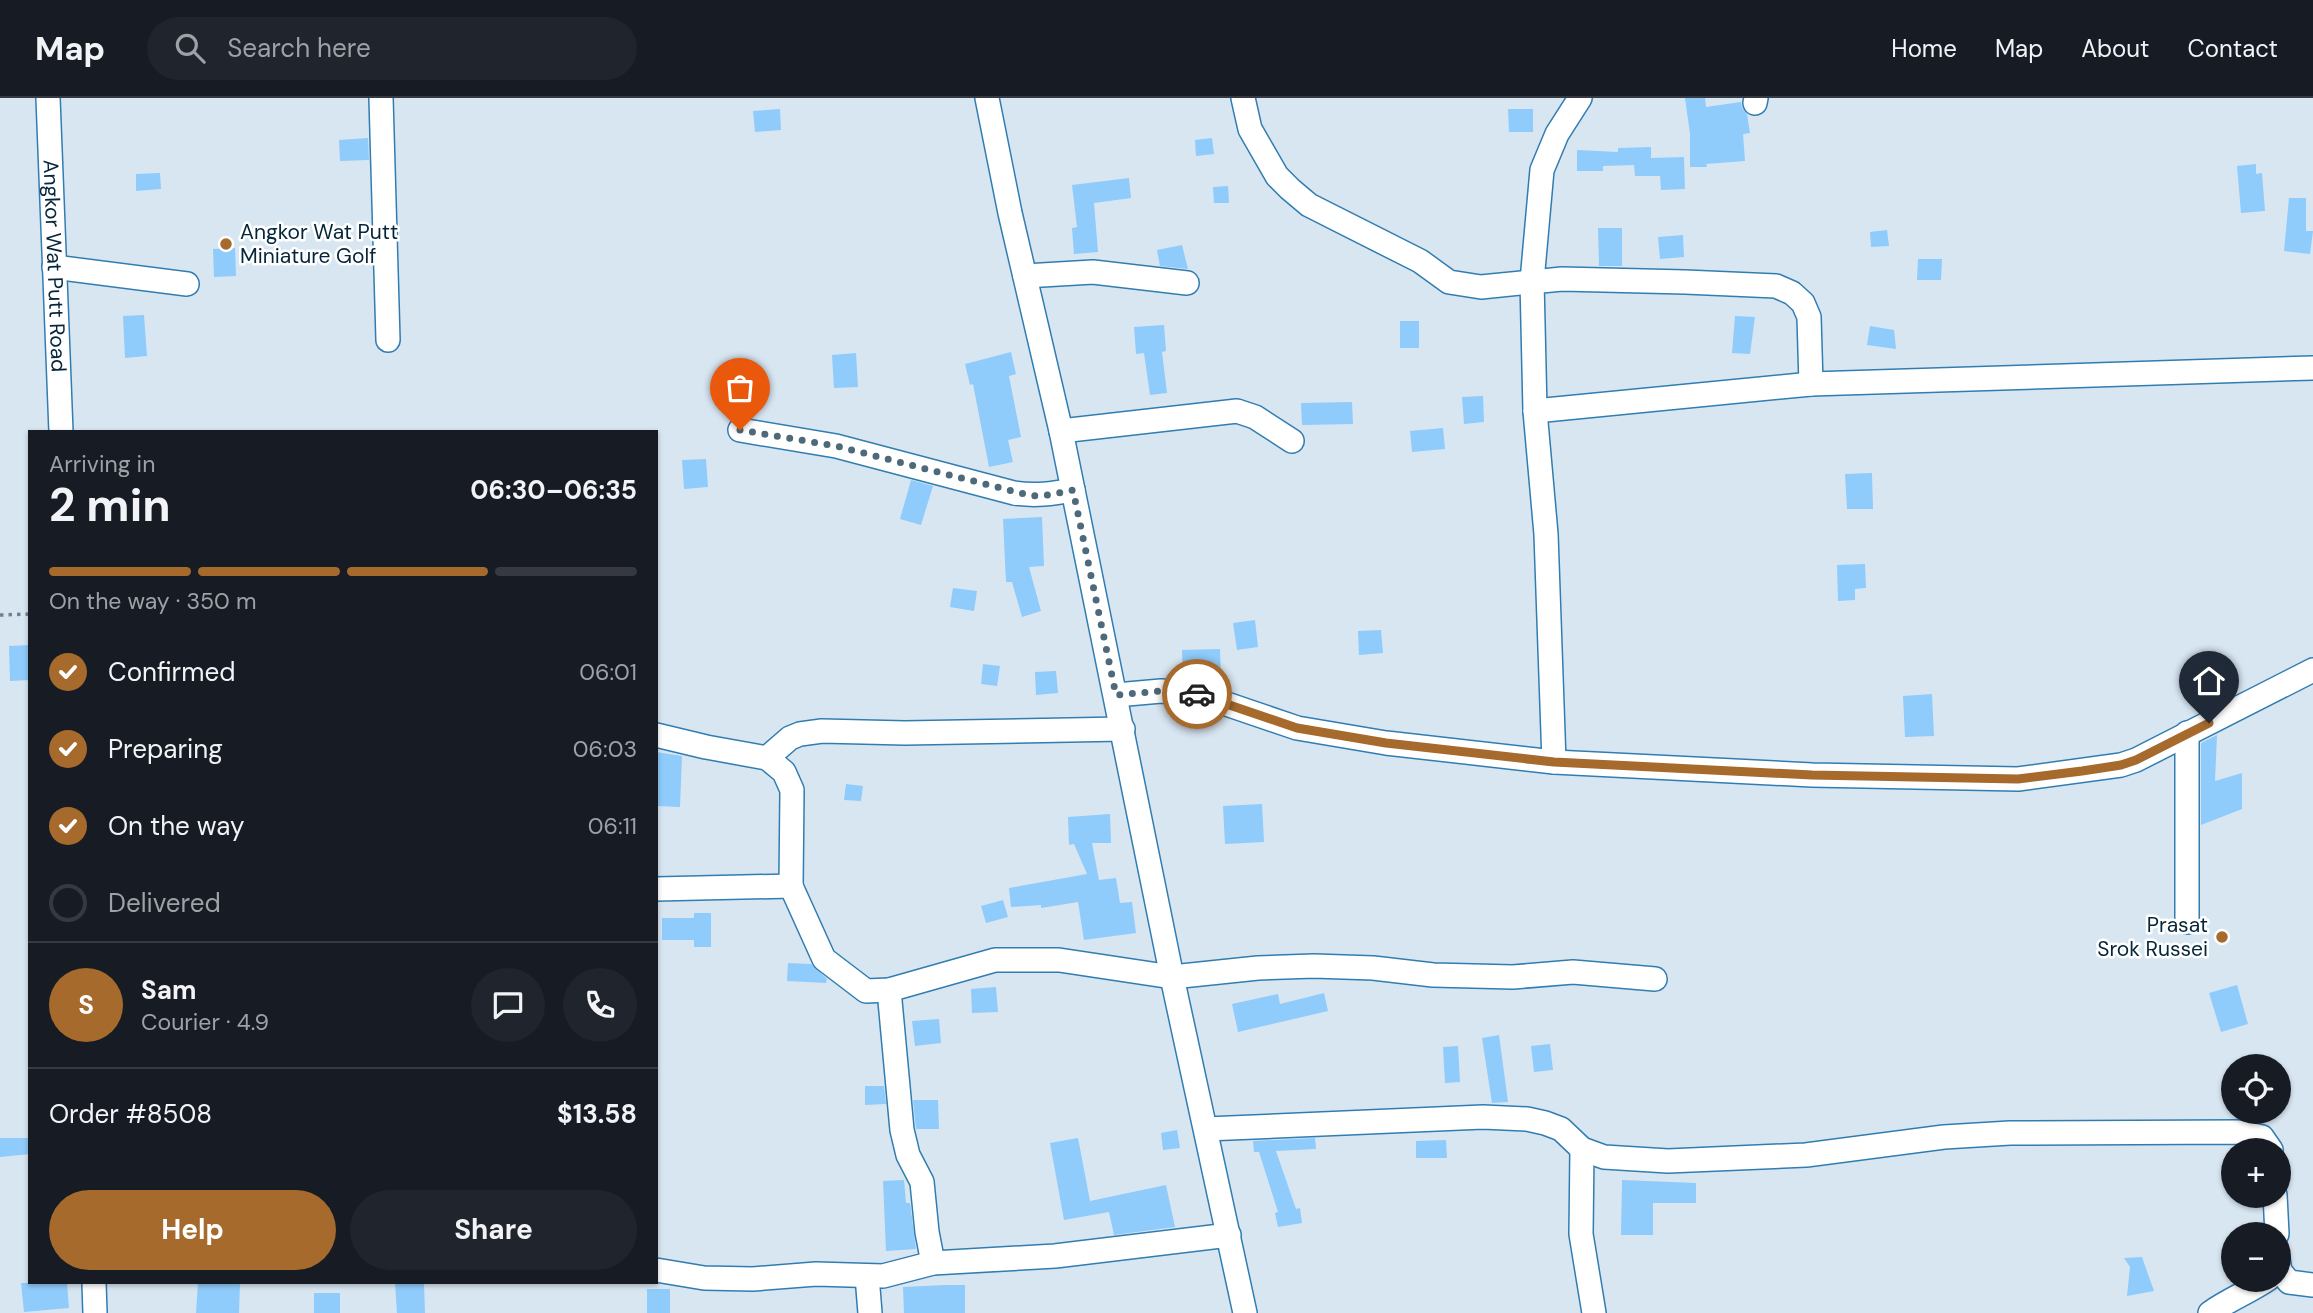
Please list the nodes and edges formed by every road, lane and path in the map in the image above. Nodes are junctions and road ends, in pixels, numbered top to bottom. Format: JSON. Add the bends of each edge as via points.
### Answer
{"nodes":[{"id":1,"x":48,"y":98,"type":"edge"},
{"id":2,"x":381,"y":98,"type":"edge"},
{"id":3,"x":987,"y":98,"type":"edge"},
{"id":4,"x":1243,"y":98,"type":"edge"},
{"id":5,"x":1580,"y":98,"type":"edge"},
{"id":6,"x":54,"y":267,"type":"junction"},
{"id":7,"x":1025,"y":276,"type":"junction"},
{"id":8,"x":1532,"y":281,"type":"junction"},
{"id":9,"x":1187,"y":283,"type":"dead end"},
{"id":10,"x":187,"y":284,"type":"dead end"},
{"id":11,"x":388,"y":340,"type":"dead end"},
{"id":12,"x":2313,"y":368,"type":"edge"},
{"id":13,"x":1811,"y":384,"type":"junction"},
{"id":14,"x":1535,"y":411,"type":"junction"},
{"id":15,"x":61,"y":430,"type":"edge"},
{"id":16,"x":740,"y":430,"type":"dead end"},
{"id":17,"x":1061,"y":431,"type":"junction"},
{"id":18,"x":1292,"y":441,"type":"dead end"},
{"id":19,"x":1073,"y":490,"type":"junction"},
{"id":20,"x":28,"y":614,"type":"edge"},
{"id":21,"x":0,"y":615,"type":"edge"},
{"id":22,"x":2313,"y":670,"type":"edge"},
{"id":23,"x":1116,"y":695,"type":"junction"},
{"id":24,"x":1123,"y":729,"type":"junction"},
{"id":25,"x":2187,"y":733,"type":"junction"},
{"id":26,"x":658,"y":735,"type":"edge"},
{"id":27,"x":767,"y":758,"type":"junction"},
{"id":28,"x":1554,"y":762,"type":"junction"},
{"id":29,"x":791,"y":886,"type":"junction"},
{"id":30,"x":658,"y":889,"type":"edge"},
{"id":31,"x":2187,"y":922,"type":"dead end"},
{"id":32,"x":1172,"y":976,"type":"junction"},
{"id":33,"x":1655,"y":979,"type":"dead end"},
{"id":34,"x":889,"y":990,"type":"junction"},
{"id":35,"x":1206,"y":1129,"type":"junction"},
{"id":36,"x":2263,"y":1138,"type":"edge"},
{"id":37,"x":1582,"y":1149,"type":"junction"},
{"id":38,"x":1229,"y":1235,"type":"junction"},
{"id":39,"x":933,"y":1263,"type":"junction"},
{"id":40,"x":658,"y":1270,"type":"edge"},
{"id":41,"x":867,"y":1276,"type":"junction"},
{"id":42,"x":2291,"y":1282,"type":"edge"},
{"id":43,"x":93,"y":1284,"type":"edge"},
{"id":44,"x":2313,"y":1285,"type":"edge"},
{"id":45,"x":2249,"y":1292,"type":"edge"},
{"id":46,"x":95,"y":1313,"type":"edge"},
{"id":47,"x":870,"y":1313,"type":"edge"},
{"id":48,"x":1245,"y":1313,"type":"edge"},
{"id":49,"x":1594,"y":1313,"type":"edge"},
{"id":50,"x":2210,"y":1313,"type":"edge"}],
"edges":[{"from":1,"to":6,"type":"street","name":"Angkor Wat Putt Road"},
{"from":2,"to":11,"type":"street"},
{"from":3,"to":7,"type":"street"},
{"from":4,"to":8,"type":"street","via":[[1250,129],[1277,176],[1309,205],[1420,261],[1449,282],[1481,287]]},
{"from":5,"to":8,"type":"street","via":[[1557,134],[1542,170]]},
{"from":6,"to":10,"type":"street"},
{"from":6,"to":15,"type":"street","name":"Angkor Wat Putt Road"},
{"from":7,"to":9,"type":"street","via":[[1093,272]]},
{"from":7,"to":17,"type":"street"},
{"from":8,"to":13,"type":"street","via":[[1776,286],[1803,303],[1809,317]]},
{"from":8,"to":14,"type":"street"},
{"from":12,"to":13,"type":"street"},
{"from":13,"to":14,"type":"street"},
{"from":14,"to":28,"type":"street","via":[[1546,534]]},
{"from":16,"to":19,"type":"street","via":[[836,446],[1023,494]]},
{"from":17,"to":18,"type":"street","via":[[1237,411]]},
{"from":17,"to":19,"type":"street"},
{"from":19,"to":23,"type":"street"},
{"from":20,"to":21,"type":"path"},
{"from":22,"to":25,"type":"street"},
{"from":23,"to":24,"type":"street"},
{"from":23,"to":28,"type":"street","via":[[1183,692],[1297,728]]},
{"from":24,"to":27,"type":"street","via":[[822,731],[790,738]]},
{"from":24,"to":32,"type":"street"},
{"from":25,"to":28,"type":"street","via":[[2121,765],[2018,779],[1812,775]]},
{"from":25,"to":31,"type":"street"},
{"from":26,"to":27,"type":"street"},
{"from":27,"to":29,"type":"street","via":[[784,772],[792,790]]},
{"from":29,"to":30,"type":"street"},
{"from":29,"to":34,"type":"street","via":[[824,959],[866,991]]},
{"from":32,"to":33,"type":"street","via":[[1314,966],[1433,975],[1513,977],[1573,972]]},
{"from":32,"to":34,"type":"street","via":[[1059,960],[995,960]]},
{"from":32,"to":35,"type":"street"},
{"from":34,"to":39,"type":"street","via":[[902,1130],[922,1182]]},
{"from":35,"to":37,"type":"street","via":[[1527,1119],[1561,1129]]},
{"from":35,"to":38,"type":"street"},
{"from":36,"to":37,"type":"street","via":[[2238,1132],[2010,1133],[1944,1136],[1806,1155],[1668,1161],[1604,1157]]},
{"from":37,"to":49,"type":"street","via":[[1581,1234]]},
{"from":38,"to":39,"type":"street","via":[[1055,1256]]},
{"from":38,"to":48,"type":"street"},
{"from":39,"to":41,"type":"street"},
{"from":40,"to":41,"type":"street","via":[[729,1279]]},
{"from":41,"to":47,"type":"street"},
{"from":42,"to":44,"type":"street"},
{"from":43,"to":46,"type":"street"},
{"from":45,"to":50,"type":"street"}]}
